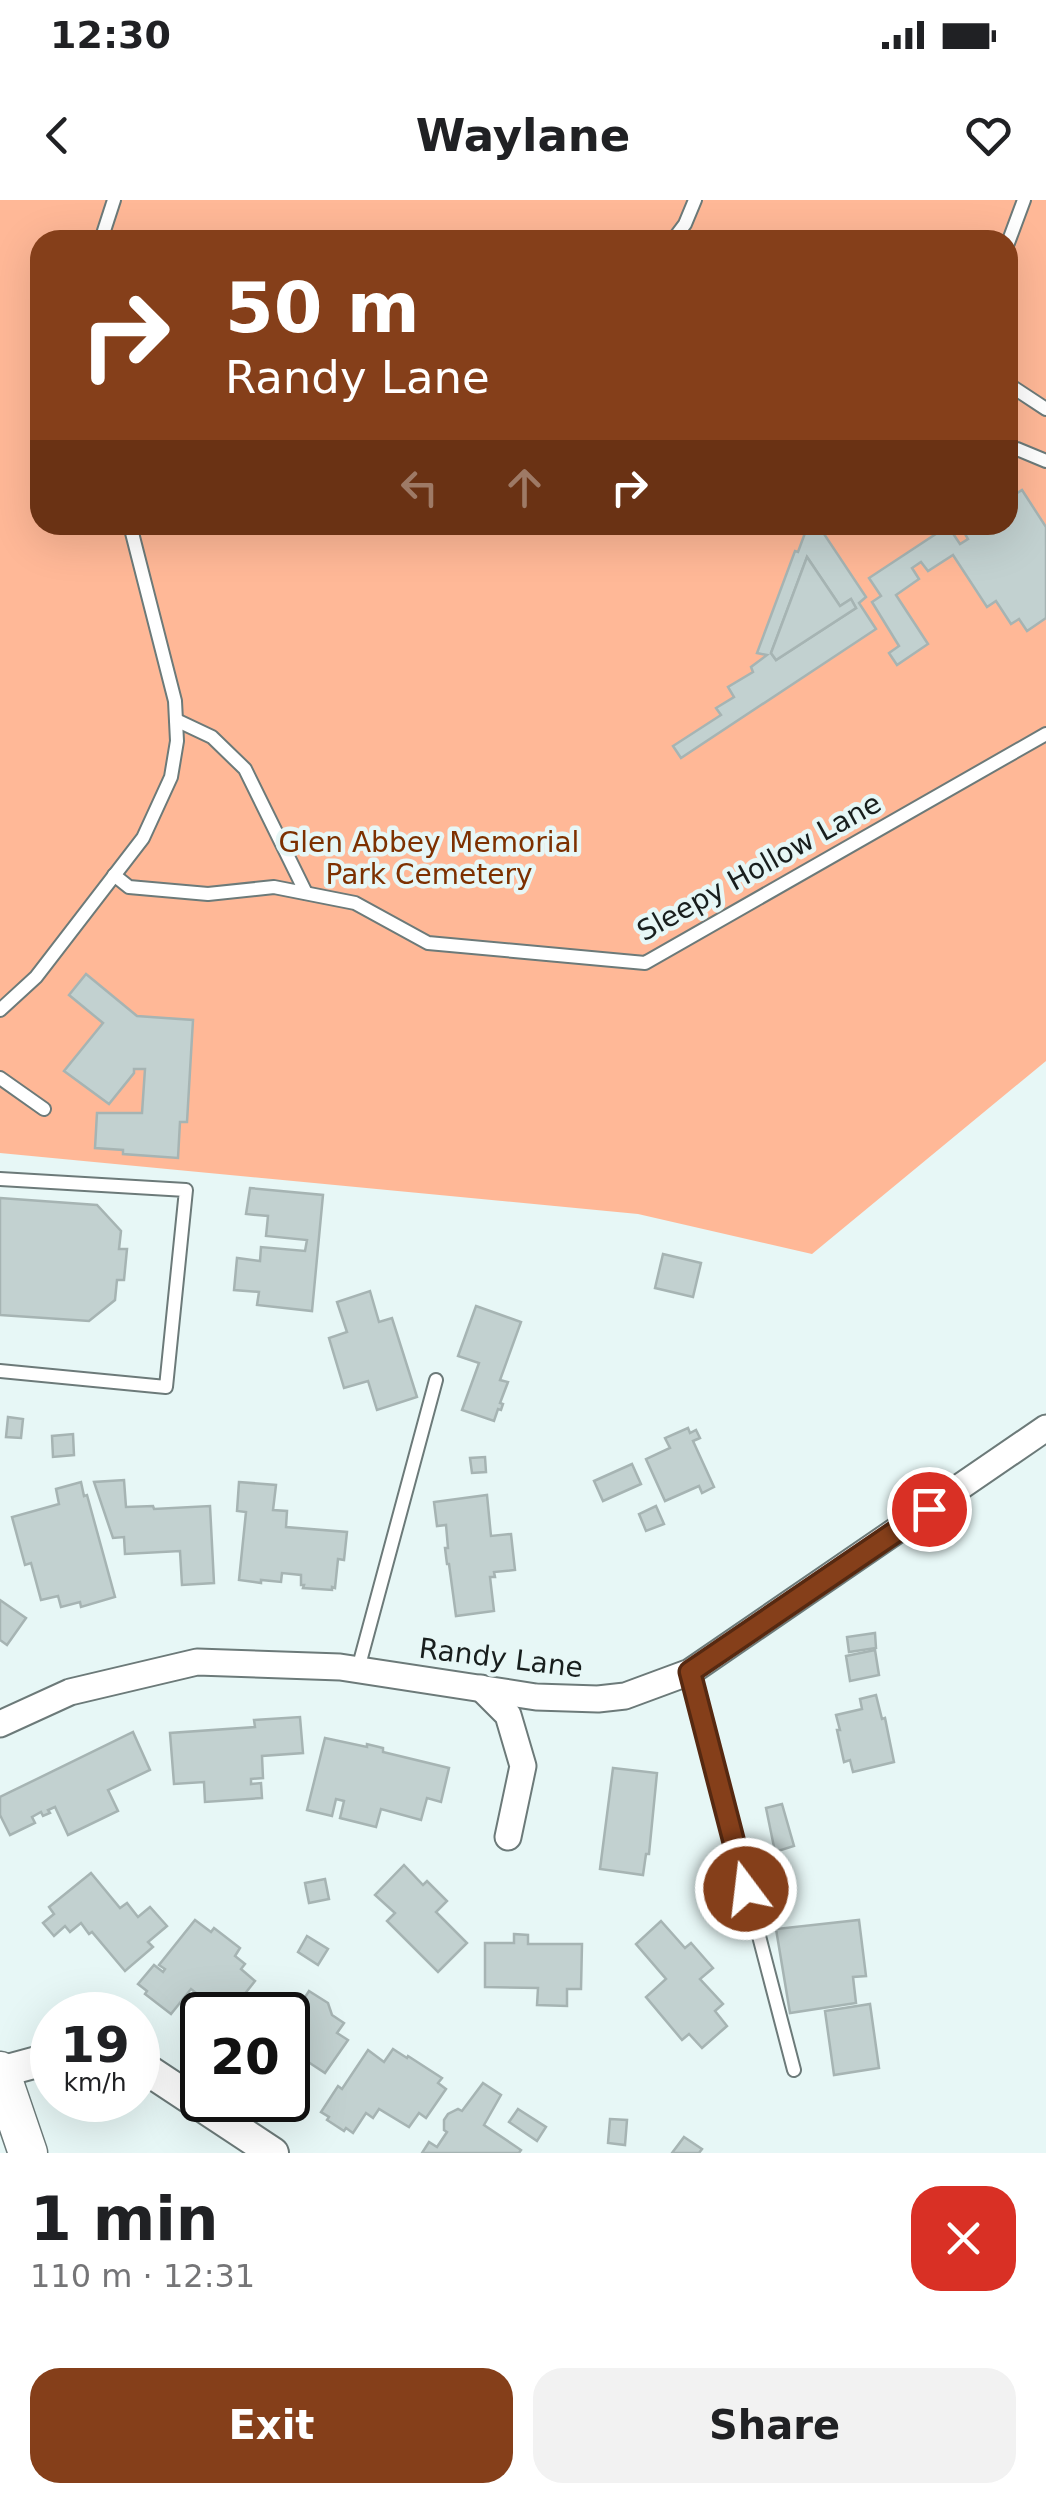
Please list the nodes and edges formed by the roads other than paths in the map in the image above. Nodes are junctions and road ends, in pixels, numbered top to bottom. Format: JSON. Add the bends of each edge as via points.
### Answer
{"nodes":[{"id":1,"x":114,"y":200,"type":"edge"},
{"id":2,"x":696,"y":200,"type":"edge"},
{"id":3,"x":1024,"y":200,"type":"edge"},
{"id":4,"x":105,"y":230,"type":"edge"},
{"id":5,"x":680,"y":230,"type":"edge"},
{"id":6,"x":1013,"y":230,"type":"edge"},
{"id":7,"x":1018,"y":391,"type":"edge"},
{"id":8,"x":1046,"y":409,"type":"edge"},
{"id":9,"x":1018,"y":448,"type":"edge"},
{"id":10,"x":1046,"y":461,"type":"edge"},
{"id":11,"x":133,"y":535,"type":"edge"},
{"id":12,"x":176,"y":720,"type":"junction"},
{"id":13,"x":1046,"y":734,"type":"edge"},
{"id":14,"x":114,"y":875,"type":"junction"},
{"id":15,"x":306,"y":893,"type":"junction"},
{"id":16,"x":0,"y":1010,"type":"edge"},
{"id":17,"x":0,"y":1078,"type":"edge"},
{"id":18,"x":44,"y":1109,"type":"dead end"},
{"id":19,"x":0,"y":1179,"type":"edge"},
{"id":20,"x":0,"y":1371,"type":"edge"},
{"id":21,"x":436,"y":1380,"type":"dead end"},
{"id":22,"x":1046,"y":1428,"type":"edge"},
{"id":23,"x":358,"y":1669,"type":"junction"},
{"id":24,"x":690,"y":1672,"type":"junction"},
{"id":25,"x":481,"y":1688,"type":"junction"},
{"id":26,"x":0,"y":1724,"type":"edge"},
{"id":27,"x":508,"y":1837,"type":"dead end"},
{"id":28,"x":30,"y":2064,"type":"edge"},
{"id":29,"x":794,"y":2070,"type":"dead end"},
{"id":30,"x":0,"y":2072,"type":"edge"},
{"id":31,"x":160,"y":2077,"type":"edge"},
{"id":32,"x":28,"y":2153,"type":"edge"},
{"id":33,"x":273,"y":2153,"type":"edge"}],
"edges":[{"from":1,"to":4,"type":"lane"},
{"from":2,"to":5,"type":"lane"},
{"from":3,"to":6,"type":"lane"},
{"from":7,"to":8,"type":"lane"},
{"from":9,"to":10,"type":"lane"},
{"from":11,"to":12,"type":"lane"},
{"from":12,"to":14,"type":"lane","via":[[171,777],[143,838]]},
{"from":12,"to":15,"type":"lane","via":[[212,737],[245,769]]},
{"from":13,"to":15,"type":"lane","name":"Sleepy Hollow Lane","via":[[645,963],[428,943],[355,903]]},
{"from":14,"to":15,"type":"lane","name":"Sleepy Hollow Lane","via":[[129,887]]},
{"from":14,"to":16,"type":"lane","via":[[36,977]]},
{"from":17,"to":18,"type":"lane"},
{"from":19,"to":20,"type":"lane","via":[[186,1190],[166,1387]]},
{"from":21,"to":23,"type":"lane"},
{"from":22,"to":24,"type":"street","name":"Randy Lane"},
{"from":23,"to":25,"type":"street","name":"Randy Lane"},
{"from":23,"to":26,"type":"street","name":"Randy Lane","via":[[196,1662],[70,1692]]},
{"from":24,"to":25,"type":"street","name":"Randy Lane","via":[[598,1699]]},
{"from":24,"to":29,"type":"lane"},
{"from":25,"to":27,"type":"street","via":[[508,1715],[522,1766]]},
{"from":28,"to":30,"type":"street"},
{"from":30,"to":32,"type":"main road"},
{"from":31,"to":33,"type":"street"}]}
